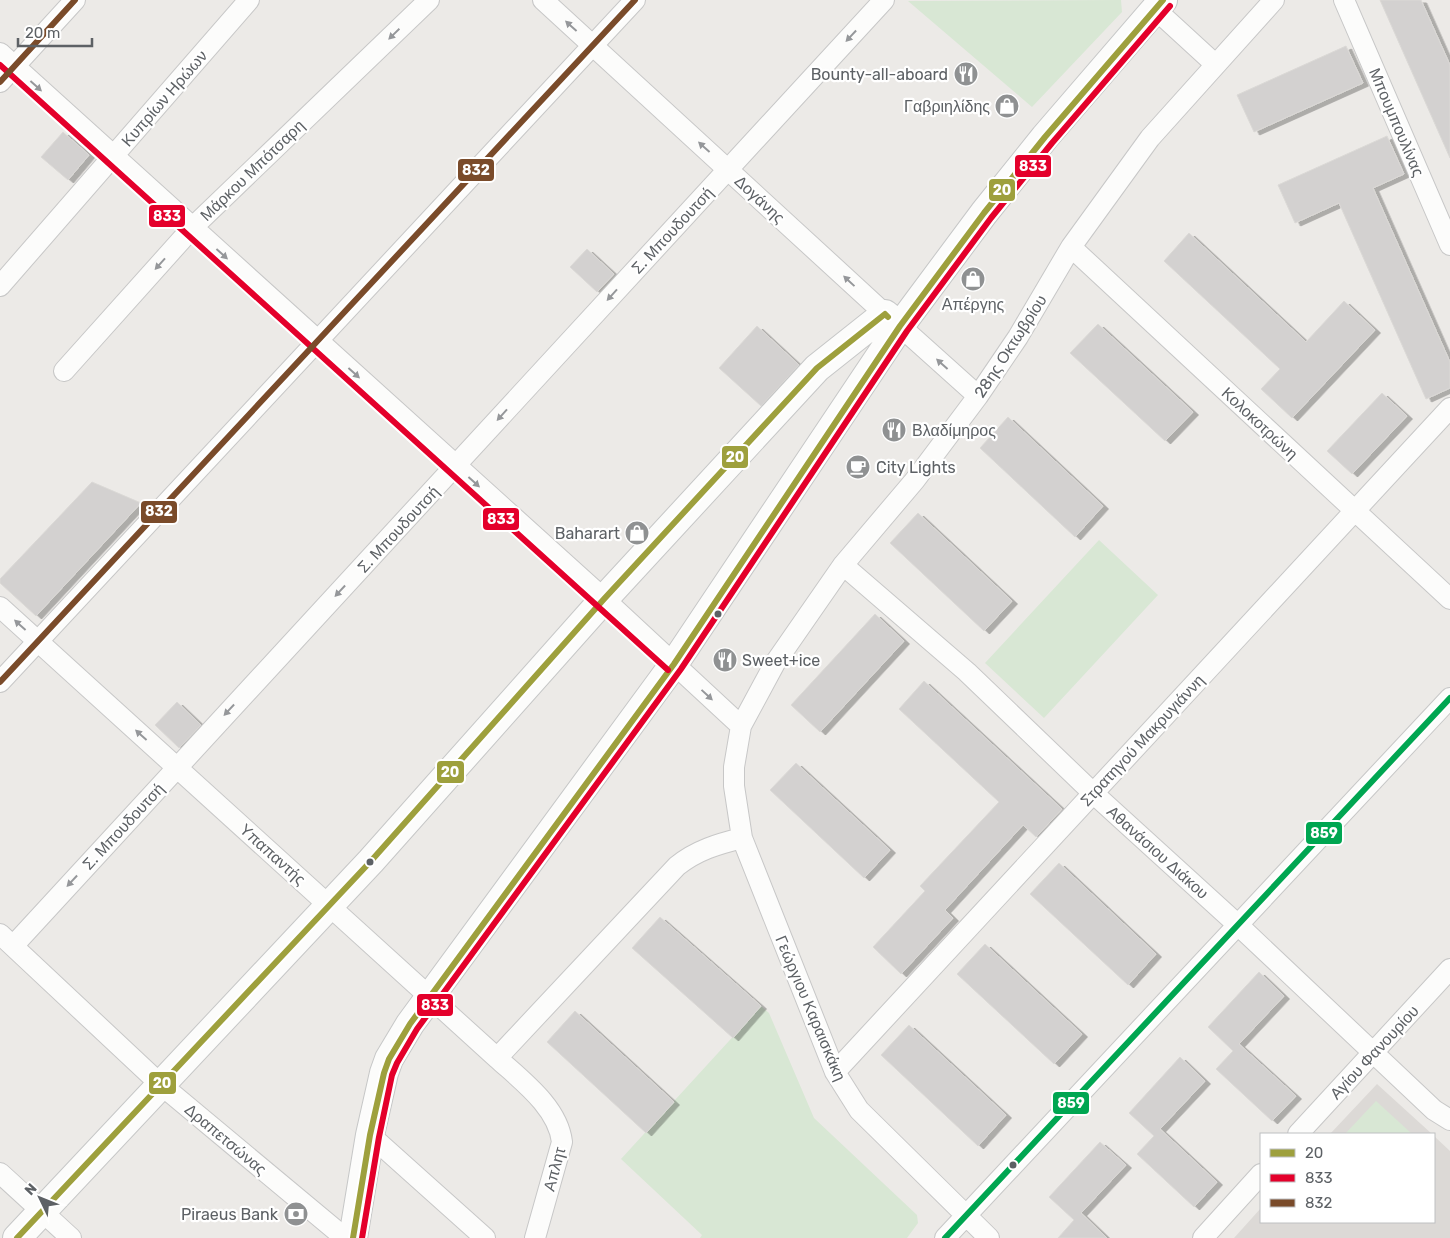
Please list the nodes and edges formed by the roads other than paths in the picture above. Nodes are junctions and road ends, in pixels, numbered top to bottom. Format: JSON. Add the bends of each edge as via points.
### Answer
{"nodes":[{"id":1,"x":75,"y":0,"type":"edge"},
{"id":2,"x":248,"y":0,"type":"edge"},
{"id":3,"x":429,"y":0,"type":"edge"},
{"id":4,"x":543,"y":0,"type":"edge"},
{"id":5,"x":635,"y":0,"type":"edge"},
{"id":6,"x":884,"y":0,"type":"edge"},
{"id":7,"x":1274,"y":0,"type":"edge"},
{"id":8,"x":1344,"y":0,"type":"edge"},
{"id":9,"x":1154,"y":3,"type":"edge"},
{"id":10,"x":593,"y":45,"type":"junction"},
{"id":11,"x":7,"y":60,"type":"edge"},
{"id":12,"x":1215,"y":64,"type":"junction"},
{"id":13,"x":0,"y":82,"type":"edge"},
{"id":14,"x":113,"y":156,"type":"junction"},
{"id":15,"x":728,"y":169,"type":"junction"},
{"id":16,"x":193,"y":227,"type":"junction"},
{"id":17,"x":1450,"y":245,"type":"edge"},
{"id":18,"x":1071,"y":246,"type":"junction"},
{"id":19,"x":0,"y":286,"type":"edge"},
{"id":20,"x":893,"y":320,"type":"junction"},
{"id":21,"x":317,"y":340,"type":"junction"},
{"id":22,"x":64,"y":371,"type":"dead end"},
{"id":23,"x":978,"y":396,"type":"junction"},
{"id":24,"x":1450,"y":408,"type":"edge"},
{"id":25,"x":456,"y":466,"type":"junction"},
{"id":26,"x":1354,"y":510,"type":"junction"},
{"id":27,"x":843,"y":565,"type":"junction"},
{"id":28,"x":604,"y":599,"type":"junction"},
{"id":29,"x":1450,"y":599,"type":"edge"},
{"id":30,"x":0,"y":607,"type":"edge"},
{"id":31,"x":37,"y":640,"type":"junction"},
{"id":32,"x":674,"y":664,"type":"junction"},
{"id":33,"x":0,"y":682,"type":"edge"},
{"id":34,"x":1450,"y":698,"type":"edge"},
{"id":35,"x":741,"y":726,"type":"junction"},
{"id":36,"x":177,"y":767,"type":"junction"},
{"id":37,"x":1093,"y":793,"type":"junction"},
{"id":38,"x":742,"y":838,"type":"junction"},
{"id":39,"x":330,"y":905,"type":"junction"},
{"id":40,"x":1238,"y":925,"type":"junction"},
{"id":41,"x":6,"y":940,"type":"edge"},
{"id":42,"x":1450,"y":969,"type":"edge"},
{"id":43,"x":429,"y":997,"type":"junction"},
{"id":44,"x":1373,"y":1053,"type":"junction"},
{"id":45,"x":497,"y":1058,"type":"junction"},
{"id":46,"x":835,"y":1072,"type":"junction"},
{"id":47,"x":160,"y":1083,"type":"junction"},
{"id":48,"x":544,"y":1104,"type":"joint"},
{"id":49,"x":1450,"y":1120,"type":"edge"},
{"id":50,"x":1299,"y":1133,"type":"edge"},
{"id":51,"x":370,"y":1135,"type":"junction"},
{"id":52,"x":0,"y":1174,"type":"edge"},
{"id":53,"x":1260,"y":1175,"type":"edge"},
{"id":54,"x":41,"y":1211,"type":"junction"},
{"id":55,"x":965,"y":1216,"type":"junction"},
{"id":56,"x":17,"y":1238,"type":"edge"},
{"id":57,"x":71,"y":1238,"type":"edge"},
{"id":58,"x":345,"y":1238,"type":"edge"},
{"id":59,"x":353,"y":1238,"type":"edge"},
{"id":60,"x":485,"y":1238,"type":"edge"},
{"id":61,"x":535,"y":1238,"type":"edge"},
{"id":62,"x":945,"y":1238,"type":"edge"},
{"id":63,"x":989,"y":1238,"type":"edge"},
{"id":64,"x":1203,"y":1238,"type":"edge"}],
"edges":[{"from":1,"to":11,"type":"street"},
{"from":2,"to":14,"type":"street","name":"Κυπρίων Ηρώων"},
{"from":3,"to":16,"type":"street","name":"Μάρκου Μπότσαρη","one_way":true},
{"from":10,"to":4,"type":"street","name":"Δογάνης","one_way":true},
{"from":5,"to":10,"type":"street"},
{"from":6,"to":15,"type":"street","name":"Σ. Μπουδουτσή","one_way":true},
{"from":7,"to":12,"type":"street","name":"28ης Οκτωβρίου"},
{"from":8,"to":17,"type":"street","name":"Μπουμπουλίνας"},
{"from":9,"to":12,"type":"street"},
{"from":9,"to":20,"type":"street"},
{"from":15,"to":10,"type":"street","name":"Δογάνης","one_way":true},
{"from":10,"to":21,"type":"street"},
{"from":11,"to":13,"type":"street"},
{"from":11,"to":14,"type":"street","one_way":true},
{"from":12,"to":18,"type":"street","name":"28ης Οκτωβρίου","via":[[1150,138]]},
{"from":14,"to":16,"type":"street"},
{"from":14,"to":19,"type":"street","name":"Κυπρίων Ηρώων"},
{"from":20,"to":15,"type":"street","name":"Δογάνης","one_way":true},
{"from":15,"to":25,"type":"street","name":"Σ. Μπουδουτσή","one_way":true},
{"from":16,"to":21,"type":"street","one_way":true},
{"from":16,"to":22,"type":"street","name":"Μάρκου Μπότσαρη","one_way":true},
{"from":18,"to":23,"type":"street","name":"28ης Οκτωβρίου","via":[[1018,338]]},
{"from":18,"to":26,"type":"street","name":"Κολοκοτρώνη"},
{"from":23,"to":20,"type":"street","name":"Δογάνης","one_way":true},
{"from":20,"to":28,"type":"street","via":[[817,368]]},
{"from":20,"to":32,"type":"street"},
{"from":21,"to":25,"type":"street","one_way":true},
{"from":21,"to":31,"type":"street"},
{"from":23,"to":27,"type":"street","name":"28ης Οκτωβρίου"},
{"from":24,"to":26,"type":"street","name":"Στρατηγού Μακρυγιάννη"},
{"from":25,"to":28,"type":"street","one_way":true},
{"from":25,"to":36,"type":"street","name":"Σ. Μπουδουτσή","one_way":true},
{"from":26,"to":29,"type":"street","name":"Κολοκοτρώνη"},
{"from":26,"to":37,"type":"street","name":"Στρατηγού Μακρυγιάννη"},
{"from":27,"to":35,"type":"street","name":"28ης Οκτωβρίου","via":[[775,663]]},
{"from":27,"to":37,"type":"street","name":"Αθανάσιου Διάκου","via":[[967,672]]},
{"from":28,"to":32,"type":"street"},
{"from":28,"to":39,"type":"street"},
{"from":31,"to":30,"type":"street","name":"Υπαπαντής","one_way":true},
{"from":31,"to":33,"type":"street"},
{"from":36,"to":31,"type":"street","name":"Υπαπαντής","one_way":true},
{"from":32,"to":35,"type":"street","one_way":true},
{"from":32,"to":43,"type":"street"},
{"from":34,"to":40,"type":"street"},
{"from":35,"to":38,"type":"street","name":"Γεώργιου Καραισκάκη","via":[[734,786]]},
{"from":36,"to":39,"type":"street","name":"Υπαπαντής"},
{"from":36,"to":41,"type":"street","name":"Σ. Μπουδουτσή","one_way":true},
{"from":37,"to":40,"type":"street","name":"Αθανάσιου Διάκου"},
{"from":37,"to":46,"type":"street","name":"Στρατηγού Μακρυγιάννη"},
{"from":38,"to":45,"type":"street","via":[[690,855],[677,866]]},
{"from":38,"to":46,"type":"street","name":"Γεώργιου Καραισκάκη"},
{"from":39,"to":43,"type":"street","name":"Υπαπαντής"},
{"from":39,"to":47,"type":"street"},
{"from":40,"to":44,"type":"street","name":"Αθανάσιου Διάκου"},
{"from":40,"to":55,"type":"street"},
{"from":41,"to":47,"type":"street","name":"Δραπετσώνας"},
{"from":42,"to":44,"type":"street","name":"Αγίου Φανουρίου"},
{"from":43,"to":45,"type":"street","name":"Υπαπαντής"},
{"from":43,"to":51,"type":"street","via":[[389,1059]]},
{"from":44,"to":49,"type":"street","name":"Αθανάσιου Διάκου","via":[[1434,1110]]},
{"from":44,"to":50,"type":"street","name":"Αγίου Φανουρίου"},
{"from":45,"to":48,"type":"street","name":"Υπαπαντής"},
{"from":46,"to":55,"type":"street","name":"Γεώργιου Καραισκάκη","via":[[859,1110]]},
{"from":47,"to":54,"type":"street"},
{"from":47,"to":58,"type":"street","name":"Δραπετσώνας"},
{"from":48,"to":61,"type":"street","name":"Απλητ","via":[[562,1136],[562,1142]]},
{"from":51,"to":59,"type":"street"},
{"from":51,"to":60,"type":"street"},
{"from":52,"to":54,"type":"street"},
{"from":53,"to":64,"type":"street"},
{"from":54,"to":56,"type":"street"},
{"from":54,"to":57,"type":"street"},
{"from":55,"to":62,"type":"street"},
{"from":55,"to":63,"type":"street","name":"Γεώργιου Καραισκάκη"}]}
